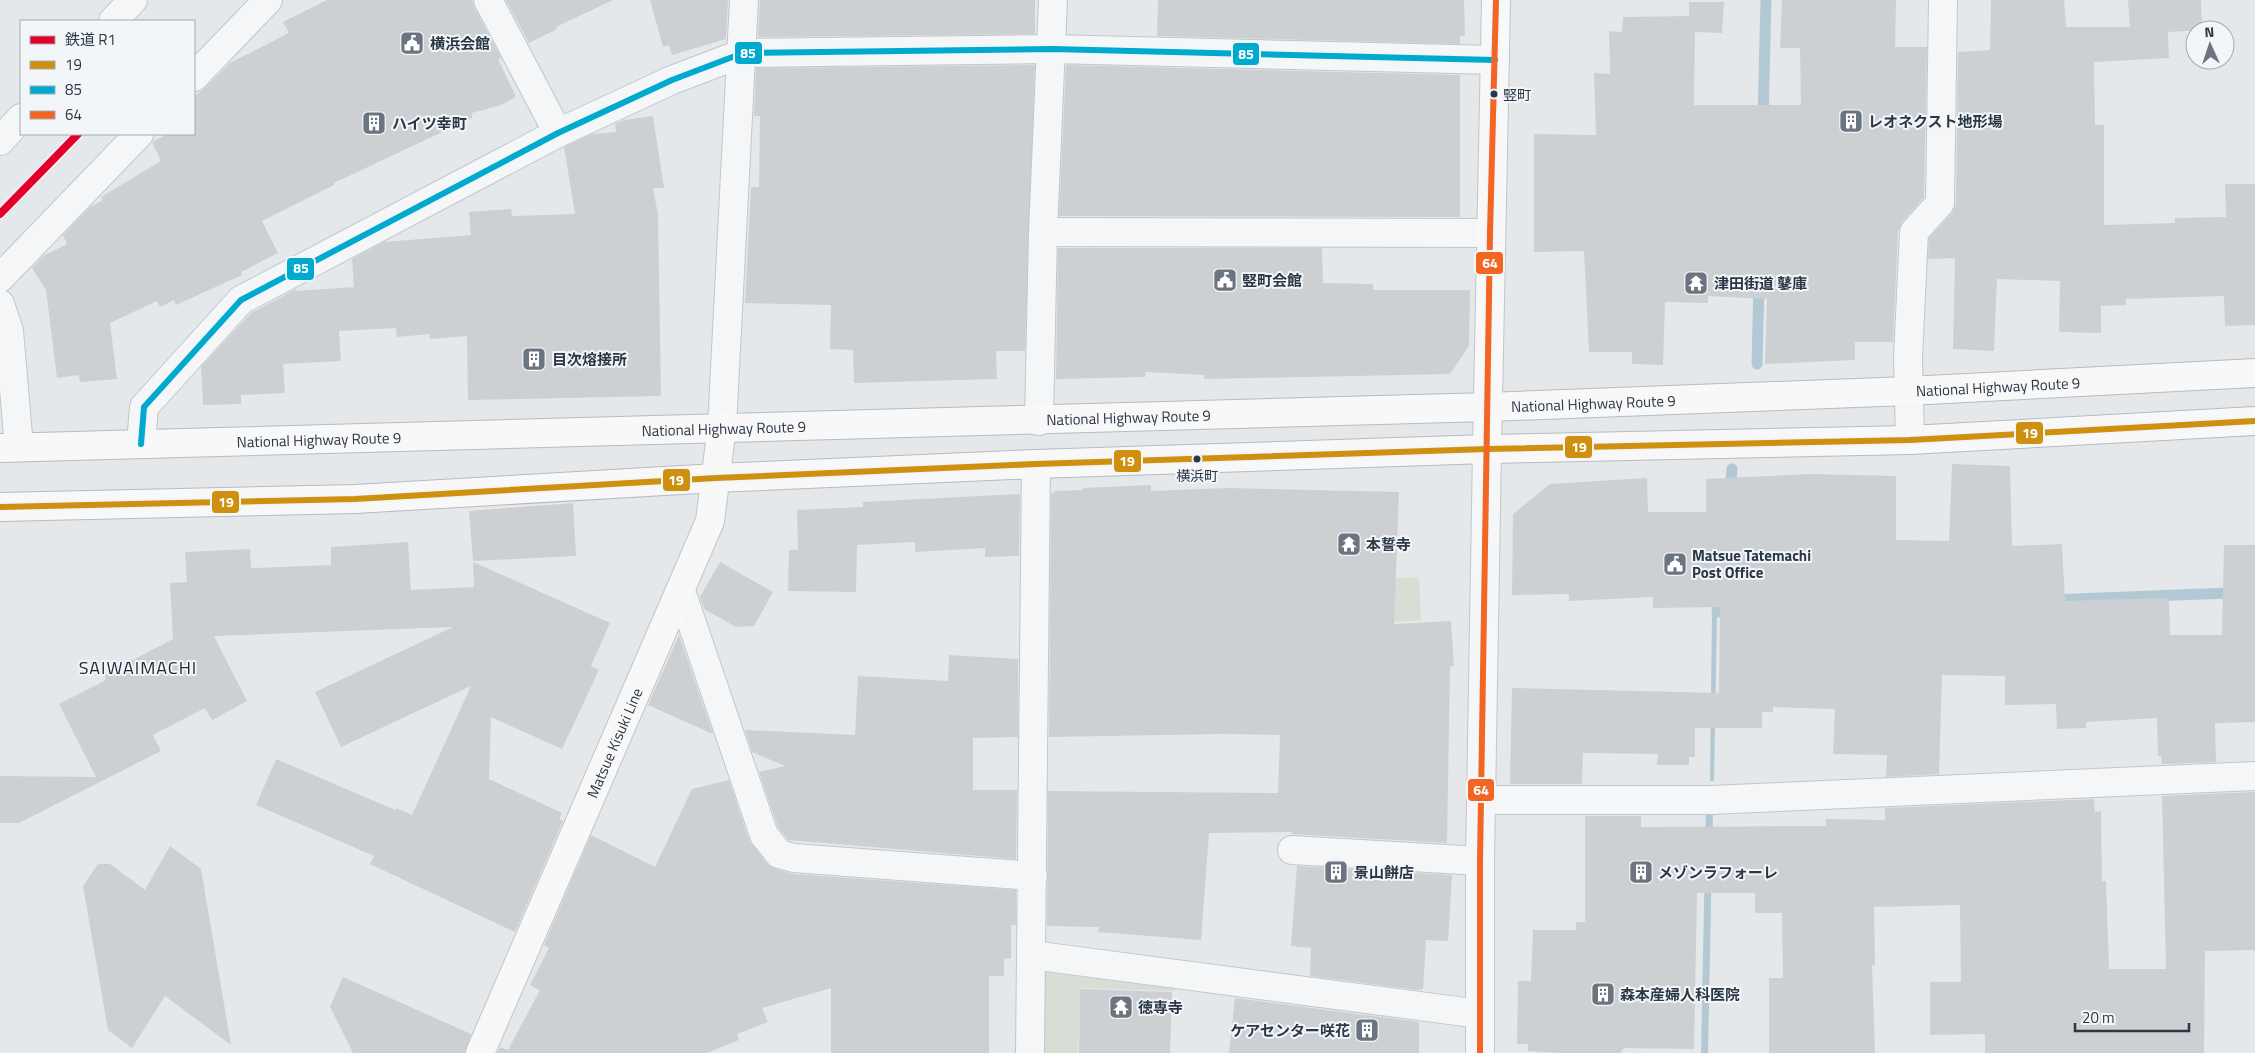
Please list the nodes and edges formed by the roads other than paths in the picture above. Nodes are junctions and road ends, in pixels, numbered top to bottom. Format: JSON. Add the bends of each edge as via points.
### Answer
{"nodes":[{"id":1,"x":133,"y":0,"type":"edge"},
{"id":2,"x":268,"y":0,"type":"edge"},
{"id":3,"x":488,"y":0,"type":"edge"},
{"id":4,"x":744,"y":0,"type":"edge"},
{"id":5,"x":1053,"y":0,"type":"edge"},
{"id":6,"x":1496,"y":0,"type":"edge"},
{"id":7,"x":1944,"y":0,"type":"edge"},
{"id":8,"x":114,"y":20,"type":"edge"},
{"id":9,"x":1052,"y":49,"type":"junction"},
{"id":10,"x":742,"y":53,"type":"junction"},
{"id":11,"x":1495,"y":60,"type":"junction"},
{"id":12,"x":195,"y":76,"type":"edge"},
{"id":13,"x":20,"y":119,"type":"edge"},
{"id":14,"x":558,"y":132,"type":"junction"},
{"id":15,"x":138,"y":135,"type":"edge"},
{"id":16,"x":0,"y":141,"type":"edge"},
{"id":17,"x":1043,"y":232,"type":"junction"},
{"id":18,"x":1490,"y":233,"type":"junction"},
{"id":19,"x":0,"y":278,"type":"edge"},
{"id":20,"x":0,"y":304,"type":"edge"},
{"id":21,"x":2255,"y":373,"type":"edge"},
{"id":22,"x":1908,"y":391,"type":"junction"},
{"id":23,"x":1488,"y":407,"type":"junction"},
{"id":24,"x":1039,"y":420,"type":"junction"},
{"id":25,"x":2255,"y":421,"type":"edge"},
{"id":26,"x":722,"y":427,"type":"junction"},
{"id":27,"x":1910,"y":440,"type":"junction"},
{"id":28,"x":141,"y":444,"type":"junction"},
{"id":29,"x":10,"y":448,"type":"edge"},
{"id":30,"x":1487,"y":450,"type":"junction"},
{"id":31,"x":1036,"y":464,"type":"junction"},
{"id":32,"x":716,"y":478,"type":"junction"},
{"id":33,"x":0,"y":507,"type":"edge"},
{"id":34,"x":681,"y":591,"type":"junction"},
{"id":35,"x":2255,"y":776,"type":"edge"},
{"id":36,"x":1481,"y":800,"type":"junction"},
{"id":37,"x":1292,"y":850,"type":"dead end"},
{"id":38,"x":1480,"y":861,"type":"junction"},
{"id":39,"x":1033,"y":876,"type":"junction"},
{"id":40,"x":1032,"y":955,"type":"junction"},
{"id":41,"x":1480,"y":1014,"type":"junction"},
{"id":42,"x":480,"y":1053,"type":"edge"},
{"id":43,"x":1030,"y":1053,"type":"edge"},
{"id":44,"x":1480,"y":1053,"type":"edge"}],
"edges":[{"from":1,"to":8,"type":"street"},
{"from":2,"to":12,"type":"street"},
{"from":3,"to":14,"type":"street"},
{"from":4,"to":10,"type":"street"},
{"from":5,"to":9,"type":"street"},
{"from":6,"to":11,"type":"main road"},
{"from":7,"to":22,"type":"street","via":[[1940,203],[1914,232]]},
{"from":9,"to":10,"type":"street"},
{"from":9,"to":11,"type":"street"},
{"from":9,"to":17,"type":"street"},
{"from":10,"to":14,"type":"street","via":[[672,80]]},
{"from":10,"to":26,"type":"street"},
{"from":11,"to":18,"type":"main road"},
{"from":13,"to":16,"type":"street"},
{"from":14,"to":28,"type":"street","via":[[241,300],[144,408]]},
{"from":15,"to":19,"type":"street"},
{"from":17,"to":18,"type":"street"},
{"from":17,"to":24,"type":"street"},
{"from":18,"to":23,"type":"main road"},
{"from":20,"to":29,"type":"street","via":[[9,330]]},
{"from":21,"to":22,"type":"main road","name":"National Highway Route 9"},
{"from":22,"to":23,"type":"main road","name":"National Highway Route 9"},
{"from":22,"to":27,"type":"street"},
{"from":23,"to":24,"type":"main road","name":"National Highway Route 9"},
{"from":23,"to":30,"type":"main road"},
{"from":24,"to":26,"type":"main road","name":"National Highway Route 9"},
{"from":25,"to":27,"type":"main road"},
{"from":26,"to":28,"type":"main road","name":"National Highway Route 9"},
{"from":26,"to":32,"type":"main road","name":"Matsue Kisuki Line"},
{"from":27,"to":30,"type":"main road"},
{"from":28,"to":29,"type":"main road","name":"National Highway Route 9"},
{"from":30,"to":31,"type":"main road"},
{"from":30,"to":36,"type":"street"},
{"from":31,"to":32,"type":"main road"},
{"from":31,"to":39,"type":"street"},
{"from":32,"to":33,"type":"main road","via":[[355,499]]},
{"from":32,"to":34,"type":"main road","name":"Matsue Kisuki Line","via":[[710,521]]},
{"from":34,"to":39,"type":"street","via":[[764,835],[779,854],[794,858]]},
{"from":34,"to":42,"type":"main road","name":"Matsue Kisuki Line"},
{"from":35,"to":36,"type":"street","via":[[1710,800]]},
{"from":36,"to":38,"type":"street"},
{"from":37,"to":38,"type":"street"},
{"from":38,"to":41,"type":"street"},
{"from":39,"to":40,"type":"street"},
{"from":40,"to":41,"type":"street"},
{"from":40,"to":43,"type":"street"},
{"from":41,"to":44,"type":"street"}]}
